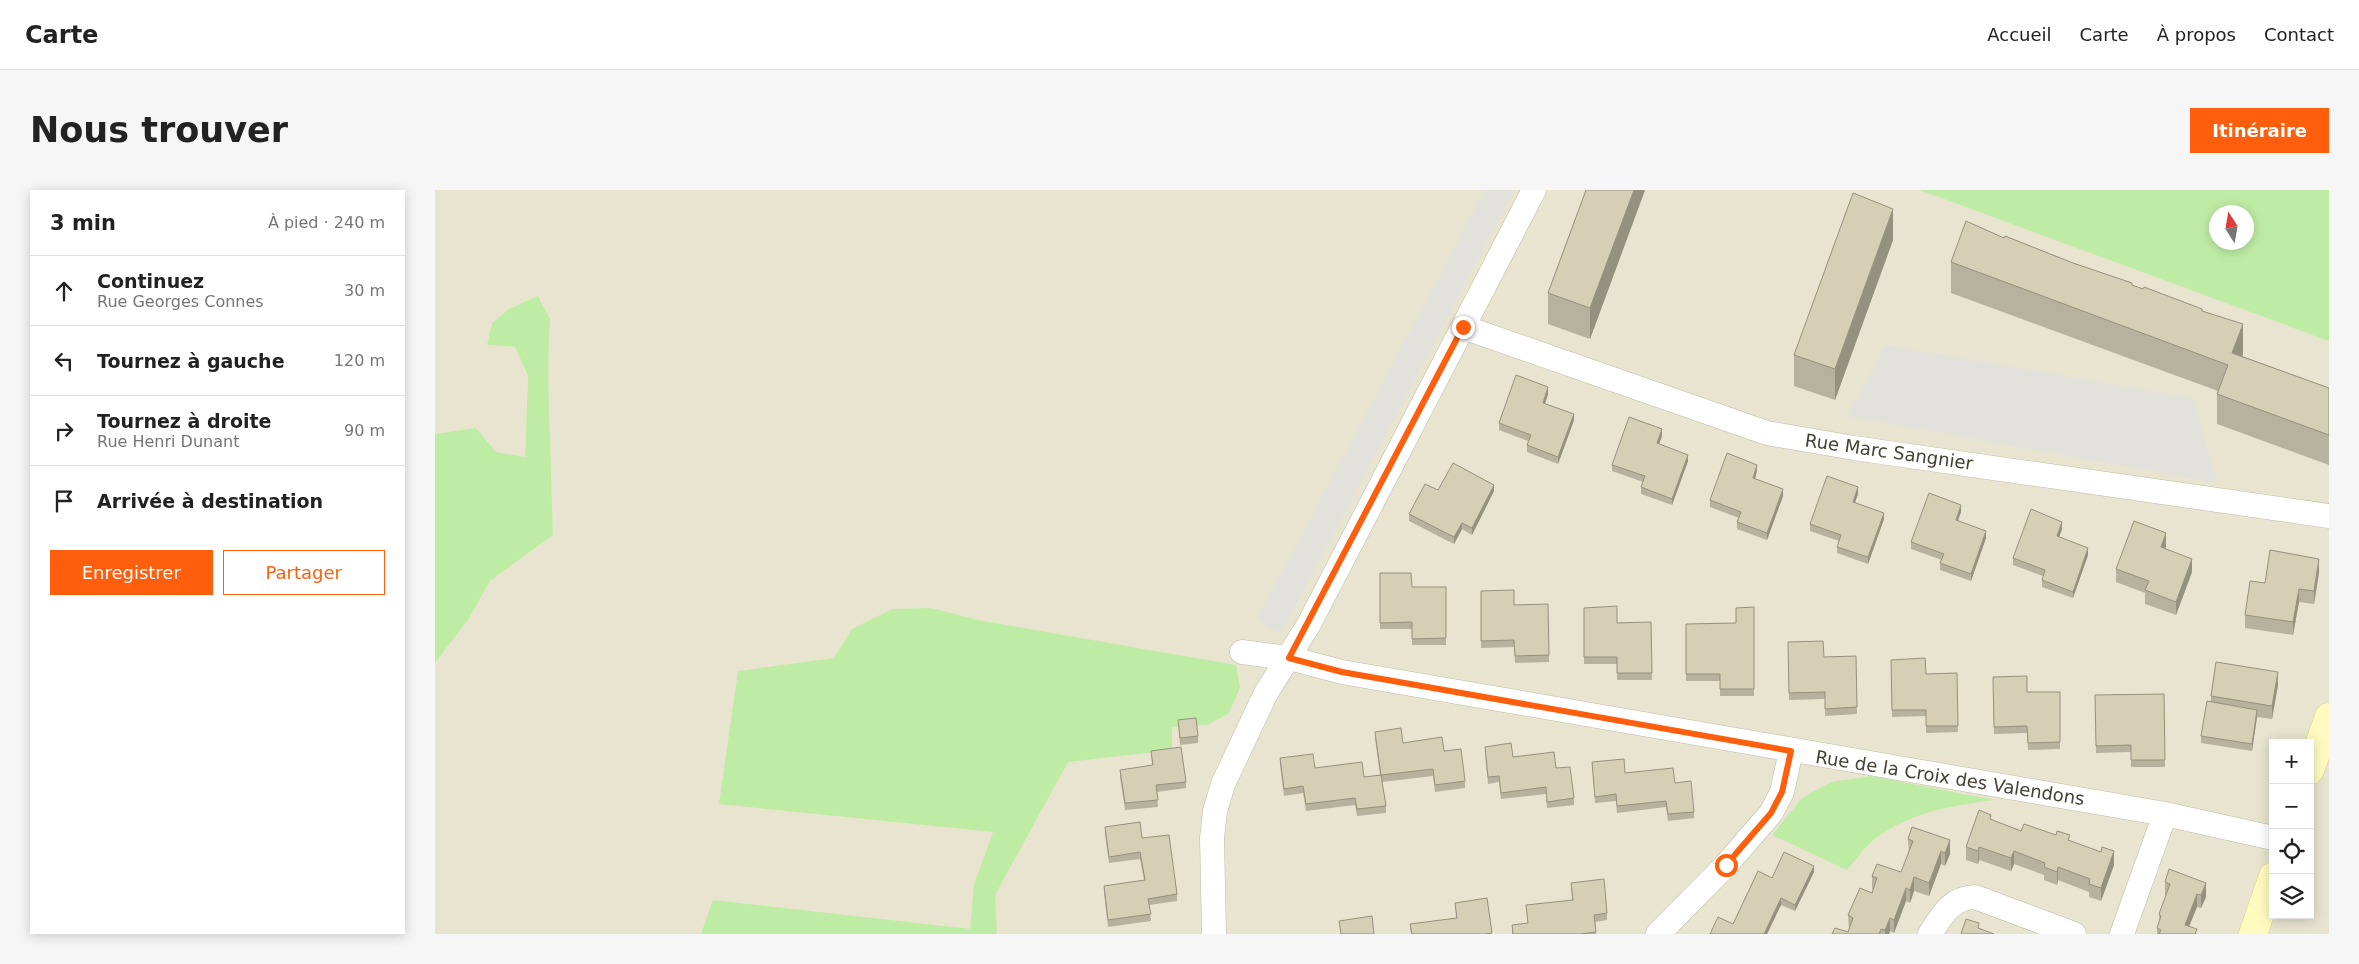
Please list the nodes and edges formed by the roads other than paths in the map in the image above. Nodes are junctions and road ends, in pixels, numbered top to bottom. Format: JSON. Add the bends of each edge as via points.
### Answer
{"nodes":[{"id":1,"x":1535,"y":190,"type":"edge"},
{"id":2,"x":1463,"y":327,"type":"junction"},
{"id":3,"x":2329,"y":516,"type":"edge"},
{"id":4,"x":1242,"y":652,"type":"dead end"},
{"id":5,"x":1289,"y":658,"type":"junction"},
{"id":6,"x":2326,"y":735,"type":"edge"},
{"id":7,"x":1791,"y":751,"type":"junction"},
{"id":8,"x":2314,"y":761,"type":"edge"},
{"id":9,"x":2165,"y":814,"type":"junction"},
{"id":10,"x":2269,"y":837,"type":"edge"},
{"id":11,"x":2269,"y":888,"type":"edge"},
{"id":12,"x":1215,"y":934,"type":"edge"},
{"id":13,"x":1658,"y":934,"type":"edge"},
{"id":14,"x":1930,"y":934,"type":"edge"},
{"id":15,"x":2074,"y":934,"type":"edge"},
{"id":16,"x":2122,"y":934,"type":"edge"},
{"id":17,"x":2253,"y":934,"type":"edge"}],
"edges":[{"from":1,"to":2,"type":"street"},
{"from":2,"to":3,"type":"street","name":"Rue Marc Sangnier","via":[[1767,433]]},
{"from":2,"to":5,"type":"street"},
{"from":4,"to":5,"type":"street","name":"Rue de la Croix des Valendons"},
{"from":5,"to":7,"type":"street","name":"Rue de la Croix des Valendons","via":[[1342,672]]},
{"from":5,"to":12,"type":"street","via":[[1266,693],[1223,784],[1215,811],[1212,838]]},
{"from":6,"to":8,"type":"main road"},
{"from":7,"to":9,"type":"street","name":"Rue de la Croix des Valendons"},
{"from":7,"to":13,"type":"street","via":[[1782,792],[1771,813],[1726,865]]},
{"from":9,"to":10,"type":"street","name":"Rue de la Croix des Valendons"},
{"from":9,"to":16,"type":"street"},
{"from":11,"to":17,"type":"main road"},
{"from":14,"to":15,"type":"street","via":[[1951,905],[1963,898],[1975,897]]}]}
